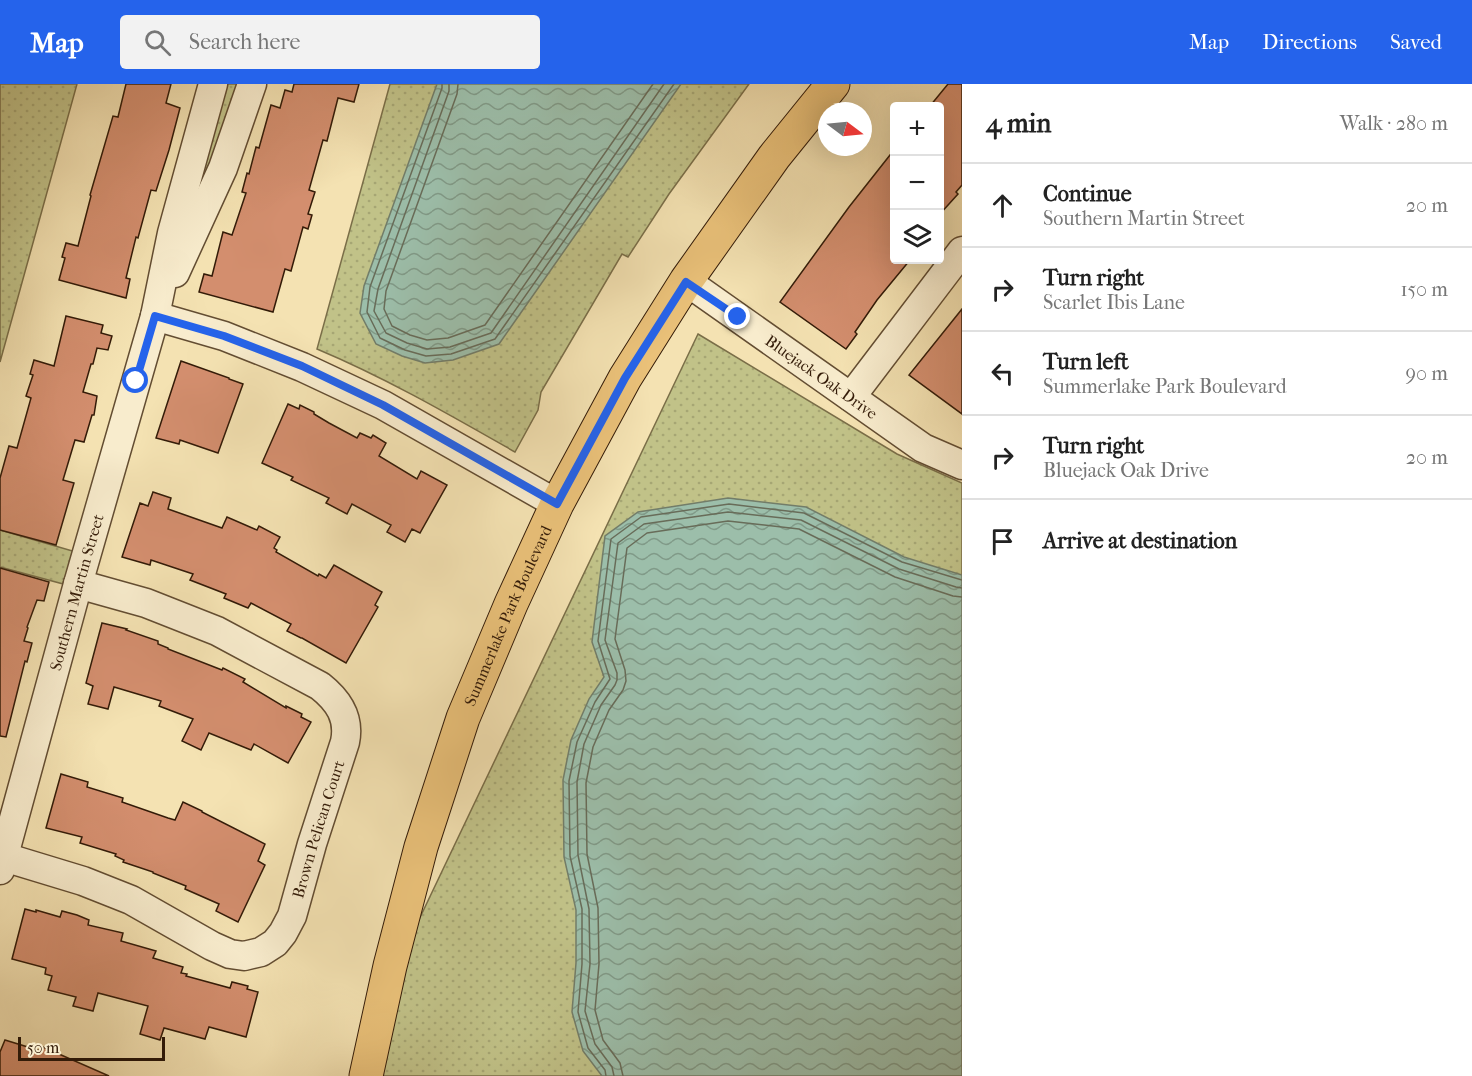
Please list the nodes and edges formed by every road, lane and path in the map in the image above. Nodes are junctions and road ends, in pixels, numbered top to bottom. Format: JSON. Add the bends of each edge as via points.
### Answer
{"nodes":[{"id":1,"x":213,"y":84,"type":"edge"},
{"id":2,"x":252,"y":84,"type":"edge"},
{"id":3,"x":833,"y":84,"type":"edge"},
{"id":4,"x":962,"y":251,"type":"edge"},
{"id":5,"x":686,"y":282,"type":"junction"},
{"id":6,"x":155,"y":316,"type":"junction"},
{"id":7,"x":851,"y":397,"type":"junction"},
{"id":8,"x":962,"y":465,"type":"edge"},
{"id":9,"x":557,"y":504,"type":"junction"},
{"id":10,"x":78,"y":584,"type":"junction"},
{"id":11,"x":2,"y":864,"type":"edge"},
{"id":12,"x":366,"y":1076,"type":"edge"}],
"edges":[{"from":1,"to":6,"type":"street","name":"Southern Martin Street","via":[[172,233]]},
{"from":2,"to":6,"type":"street","name":"Southern Martin Street","via":[[223,168]]},
{"from":3,"to":5,"type":"main road","name":"Summerlake Park Boulevard","via":[[774,157]]},
{"from":4,"to":7,"type":"street"},
{"from":5,"to":7,"type":"street","name":"Bluejack Oak Drive"},
{"from":5,"to":9,"type":"main road","name":"Summerlake Park Boulevard","via":[[625,378]]},
{"from":6,"to":9,"type":"street","via":[[224,336],[302,366],[383,405]]},
{"from":6,"to":10,"type":"street","name":"Southern Martin Street"},
{"from":7,"to":8,"type":"street","name":"Bluejack Oak Drive","via":[[923,448]]},
{"from":9,"to":12,"type":"main road","name":"Summerlake Park Boulevard","via":[[462,718],[421,847]]},
{"from":10,"to":11,"type":"street","name":"Southern Martin Street"},
{"from":10,"to":11,"type":"street","name":"Brown Pelican Court","via":[[146,603],[217,631],[320,686],[334,697],[345,719],[345,742],[292,916],[275,943],[261,952],[230,954],[131,900],[83,881]]}]}
